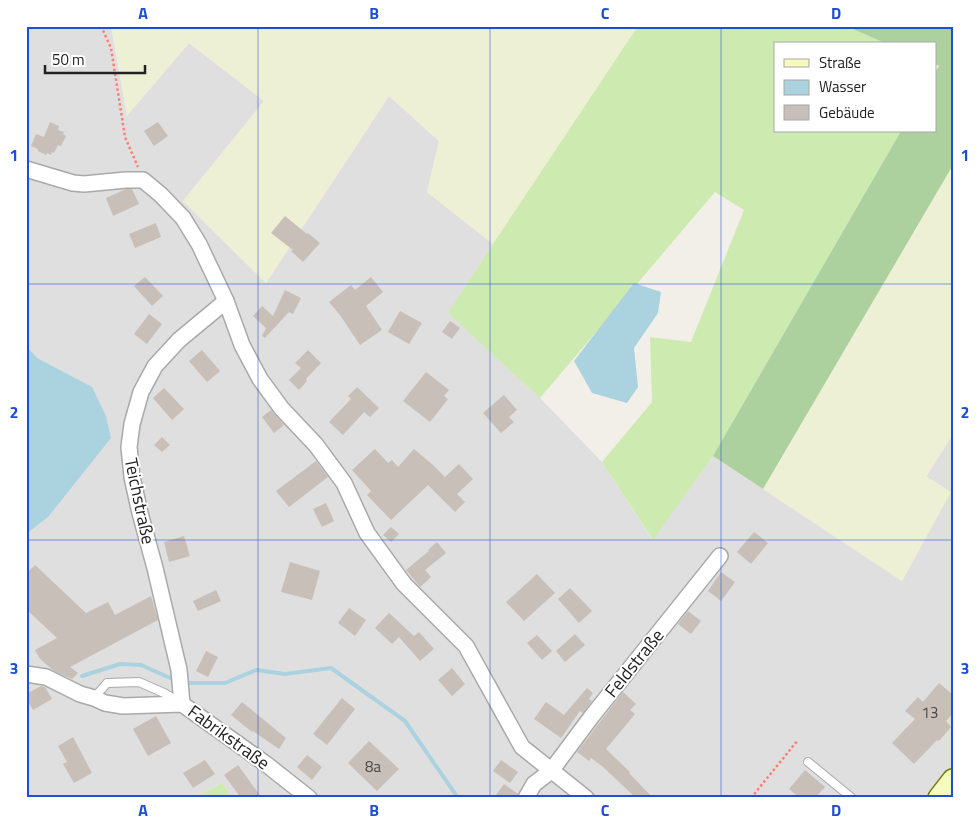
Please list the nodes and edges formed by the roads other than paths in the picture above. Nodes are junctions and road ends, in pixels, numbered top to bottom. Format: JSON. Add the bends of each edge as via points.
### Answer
{"nodes":[{"id":1,"x":26,"y":169,"type":"edge"},
{"id":2,"x":226,"y":301,"type":"junction"},
{"id":3,"x":720,"y":556,"type":"dead end"},
{"id":4,"x":26,"y":674,"type":"edge"},
{"id":5,"x":181,"y":697,"type":"junction"},
{"id":6,"x":94,"y":698,"type":"junction"},
{"id":7,"x":808,"y":762,"type":"dead end"},
{"id":8,"x":551,"y":771,"type":"junction"},
{"id":9,"x":953,"y":780,"type":"edge"},
{"id":10,"x":309,"y":798,"type":"edge"},
{"id":11,"x":526,"y":798,"type":"edge"},
{"id":12,"x":586,"y":798,"type":"edge"},
{"id":13,"x":852,"y":798,"type":"edge"},
{"id":14,"x":939,"y":798,"type":"edge"}],
"edges":[{"from":1,"to":2,"type":"street","via":[[73,183],[143,180],[183,218]]},
{"from":2,"to":5,"type":"street","name":"Teichstraße","via":[[179,340],[155,366],[141,392],[129,447],[140,514],[179,670]]},
{"from":2,"to":8,"type":"street","via":[[242,345],[260,379],[344,483],[367,533],[404,584],[466,646],[522,747]]},
{"from":3,"to":8,"type":"street","name":"Feldstraße"},
{"from":4,"to":6,"type":"street","name":"Fabrikstraße","via":[[46,677]]},
{"from":5,"to":6,"type":"street","name":"Fabrikstraße","via":[[123,706],[105,704]]},
{"from":5,"to":6,"type":"lane","via":[[138,682],[108,683]]},
{"from":5,"to":10,"type":"street","name":"Fabrikstraße"},
{"from":7,"to":13,"type":"lane"},
{"from":8,"to":11,"type":"street","name":"Feldstraße","via":[[534,784]]},
{"from":8,"to":12,"type":"street"},
{"from":9,"to":14,"type":"street"}]}
